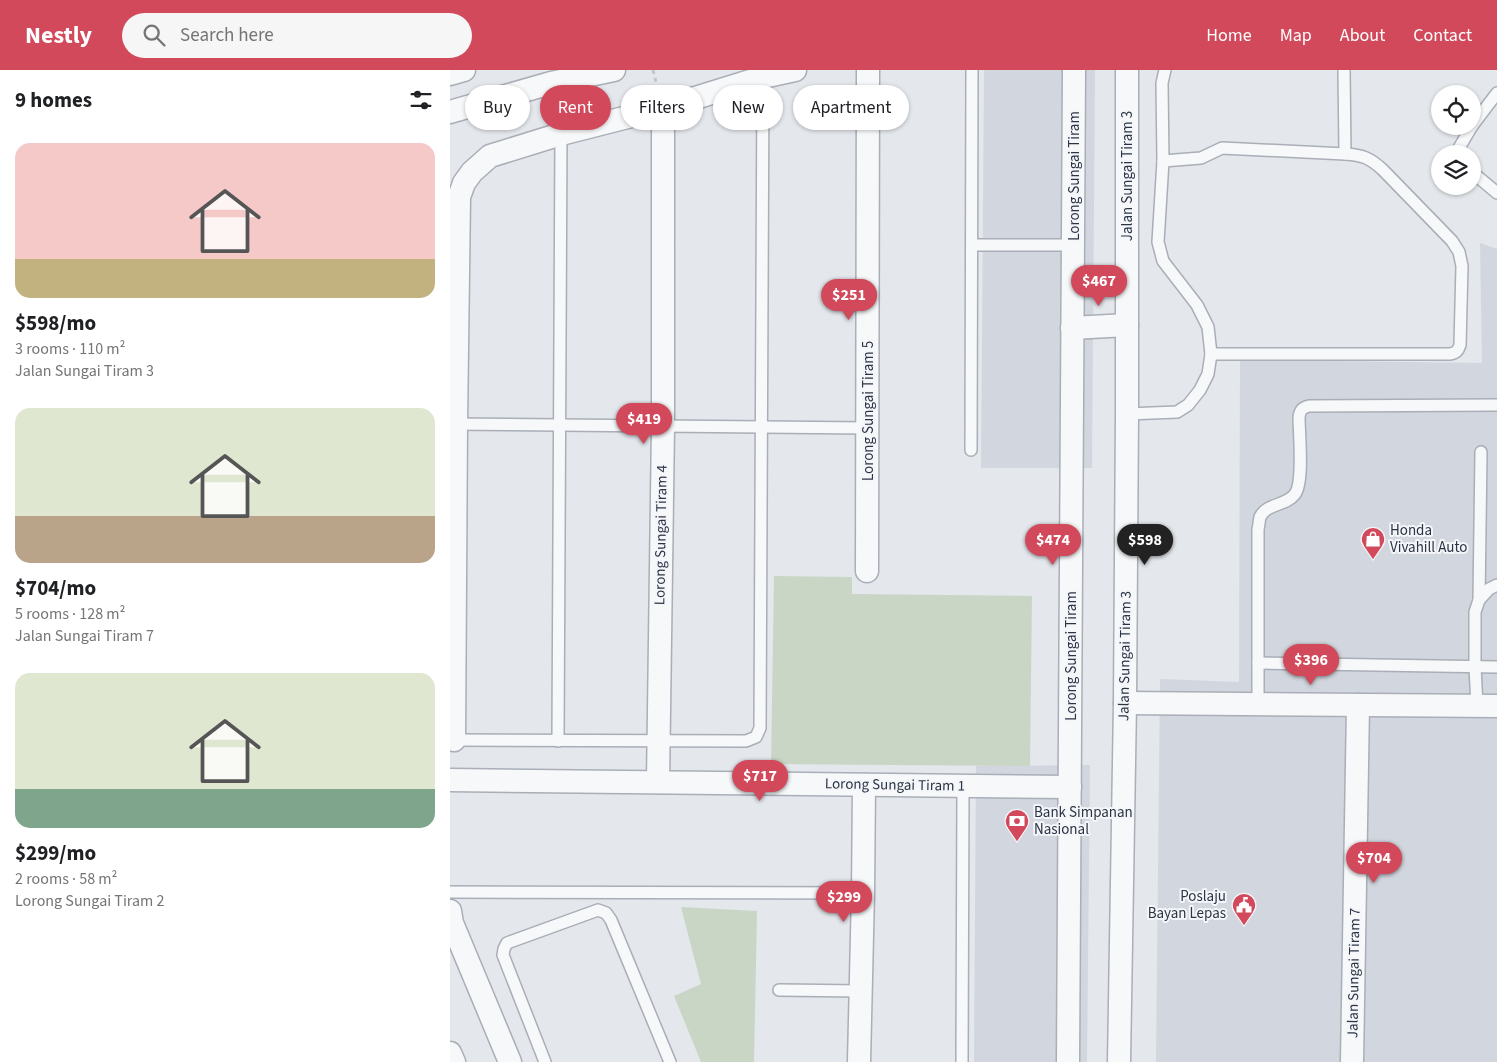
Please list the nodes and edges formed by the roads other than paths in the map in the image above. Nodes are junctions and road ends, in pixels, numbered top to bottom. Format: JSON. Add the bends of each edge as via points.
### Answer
{"nodes":[{"id":1,"x":464,"y":70,"type":"edge"},
{"id":2,"x":614,"y":70,"type":"edge"},
{"id":3,"x":795,"y":70,"type":"edge"},
{"id":4,"x":868,"y":70,"type":"edge"},
{"id":5,"x":972,"y":70,"type":"edge"},
{"id":6,"x":1074,"y":70,"type":"edge"},
{"id":7,"x":1127,"y":70,"type":"edge"},
{"id":8,"x":1165,"y":70,"type":"edge"},
{"id":9,"x":1344,"y":70,"type":"edge"},
{"id":10,"x":450,"y":74,"type":"edge"},
{"id":11,"x":549,"y":77,"type":"edge"},
{"id":12,"x":763,"y":77,"type":"junction"},
{"id":13,"x":1497,"y":92,"type":"edge"},
{"id":14,"x":703,"y":96,"type":"edge"},
{"id":15,"x":450,"y":112,"type":"edge"},
{"id":16,"x":1481,"y":114,"type":"edge"},
{"id":17,"x":621,"y":119,"type":"edge"},
{"id":18,"x":663,"y":130,"type":"edge"},
{"id":19,"x":561,"y":134,"type":"junction"},
{"id":20,"x":1345,"y":154,"type":"junction"},
{"id":21,"x":1163,"y":161,"type":"junction"},
{"id":22,"x":1481,"y":180,"type":"edge"},
{"id":23,"x":1497,"y":193,"type":"edge"},
{"id":24,"x":455,"y":198,"type":"edge"},
{"id":25,"x":972,"y":245,"type":"junction"},
{"id":26,"x":1073,"y":245,"type":"junction"},
{"id":27,"x":1127,"y":325,"type":"junction"},
{"id":28,"x":1072,"y":328,"type":"junction"},
{"id":29,"x":1211,"y":354,"type":"junction"},
{"id":30,"x":1497,"y":405,"type":"edge"},
{"id":31,"x":1128,"y":414,"type":"junction"},
{"id":32,"x":453,"y":424,"type":"edge"},
{"id":33,"x":560,"y":425,"type":"junction"},
{"id":34,"x":663,"y":426,"type":"junction"},
{"id":35,"x":761,"y":427,"type":"junction"},
{"id":36,"x":868,"y":428,"type":"junction"},
{"id":37,"x":971,"y":450,"type":"dead end"},
{"id":38,"x":1481,"y":452,"type":"dead end"},
{"id":39,"x":868,"y":571,"type":"dead end"},
{"id":40,"x":1497,"y":585,"type":"edge"},
{"id":41,"x":1479,"y":600,"type":"junction"},
{"id":42,"x":1258,"y":663,"type":"junction"},
{"id":43,"x":1475,"y":667,"type":"junction"},
{"id":44,"x":1497,"y":667,"type":"edge"},
{"id":45,"x":1125,"y":703,"type":"junction"},
{"id":46,"x":1258,"y":704,"type":"junction"},
{"id":47,"x":1358,"y":705,"type":"junction"},
{"id":48,"x":1487,"y":706,"type":"edge"},
{"id":49,"x":452,"y":740,"type":"edge"},
{"id":50,"x":558,"y":741,"type":"junction"},
{"id":51,"x":659,"y":741,"type":"junction"},
{"id":52,"x":450,"y":780,"type":"edge"},
{"id":53,"x":658,"y":782,"type":"junction"},
{"id":54,"x":864,"y":785,"type":"junction"},
{"id":55,"x":963,"y":786,"type":"junction"},
{"id":56,"x":1070,"y":787,"type":"junction"},
{"id":57,"x":450,"y":892,"type":"edge"},
{"id":58,"x":864,"y":894,"type":"junction"},
{"id":59,"x":450,"y":911,"type":"edge"},
{"id":60,"x":779,"y":990,"type":"dead end"},
{"id":61,"x":861,"y":991,"type":"junction"},
{"id":62,"x":450,"y":1053,"type":"edge"},
{"id":63,"x":454,"y":1062,"type":"edge"},
{"id":64,"x":510,"y":1062,"type":"edge"},
{"id":65,"x":545,"y":1062,"type":"edge"},
{"id":66,"x":670,"y":1062,"type":"edge"},
{"id":67,"x":859,"y":1062,"type":"edge"},
{"id":68,"x":962,"y":1062,"type":"edge"},
{"id":69,"x":1068,"y":1062,"type":"edge"},
{"id":70,"x":1119,"y":1062,"type":"edge"},
{"id":71,"x":1352,"y":1062,"type":"edge"}],
"edges":[{"from":1,"to":10,"type":"street"},
{"from":2,"to":11,"type":"street"},
{"from":3,"to":12,"type":"street"},
{"from":4,"to":36,"type":"street","name":"Lorong Sungai Tiram 5"},
{"from":5,"to":25,"type":"lane"},
{"from":6,"to":26,"type":"street","name":"Lorong Sungai Tiram"},
{"from":7,"to":27,"type":"street","name":"Jalan Sungai Tiram 3"},
{"from":8,"to":21,"type":"lane","via":[[1162,83]]},
{"from":9,"to":20,"type":"lane"},
{"from":11,"to":15,"type":"street"},
{"from":12,"to":14,"type":"street"},
{"from":12,"to":35,"type":"lane"},
{"from":13,"to":16,"type":"lane"},
{"from":17,"to":19,"type":"street"},
{"from":18,"to":34,"type":"street","name":"Lorong Sungai Tiram 4"},
{"from":19,"to":24,"type":"street","via":[[490,156],[472,172]]},
{"from":19,"to":33,"type":"lane"},
{"from":20,"to":21,"type":"lane","via":[[1222,148],[1201,158]]},
{"from":20,"to":29,"type":"lane","via":[[1359,154],[1373,160],[1459,252],[1462,266],[1459,350],[1450,354]]},
{"from":21,"to":29,"type":"lane","via":[[1160,251],[1163,261],[1197,305],[1208,327]]},
{"from":22,"to":23,"type":"lane"},
{"from":24,"to":32,"type":"street"},
{"from":25,"to":26,"type":"lane"},
{"from":25,"to":37,"type":"lane"},
{"from":26,"to":28,"type":"street","name":"Lorong Sungai Tiram"},
{"from":27,"to":28,"type":"street"},
{"from":27,"to":31,"type":"street","name":"Jalan Sungai Tiram 3"},
{"from":28,"to":56,"type":"street","name":"Lorong Sungai Tiram"},
{"from":29,"to":31,"type":"lane","via":[[1208,374],[1188,405],[1177,412]]},
{"from":30,"to":42,"type":"lane","via":[[1309,406],[1300,412],[1298,488],[1287,501],[1268,508],[1259,523]]},
{"from":31,"to":45,"type":"street","name":"Jalan Sungai Tiram 3"},
{"from":32,"to":33,"type":"lane"},
{"from":32,"to":49,"type":"street"},
{"from":33,"to":34,"type":"lane"},
{"from":33,"to":50,"type":"lane"},
{"from":34,"to":35,"type":"lane"},
{"from":34,"to":51,"type":"street","name":"Lorong Sungai Tiram 4"},
{"from":35,"to":36,"type":"lane"},
{"from":35,"to":51,"type":"lane","via":[[760,728],[756,736],[746,741]]},
{"from":36,"to":39,"type":"street","name":"Lorong Sungai Tiram 5"},
{"from":38,"to":41,"type":"lane"},
{"from":40,"to":41,"type":"lane"},
{"from":41,"to":43,"type":"lane","via":[[1475,612]]},
{"from":42,"to":43,"type":"lane"},
{"from":42,"to":46,"type":"lane"},
{"from":43,"to":44,"type":"lane"},
{"from":43,"to":48,"type":"lane"},
{"from":45,"to":46,"type":"street"},
{"from":45,"to":70,"type":"street","name":"Jalan Sungai Tiram 3"},
{"from":46,"to":47,"type":"street"},
{"from":47,"to":48,"type":"street"},
{"from":47,"to":71,"type":"street","name":"Jalan Sungai Tiram 7"},
{"from":49,"to":50,"type":"lane"},
{"from":50,"to":51,"type":"lane"},
{"from":51,"to":53,"type":"street","name":"Lorong Sungai Tiram 4"},
{"from":52,"to":53,"type":"street","name":"Lorong Sungai Tiram 1"},
{"from":53,"to":54,"type":"street","name":"Lorong Sungai Tiram 1"},
{"from":54,"to":55,"type":"street","name":"Lorong Sungai Tiram 1"},
{"from":54,"to":58,"type":"street"},
{"from":55,"to":56,"type":"street","name":"Lorong Sungai Tiram 1"},
{"from":55,"to":68,"type":"lane"},
{"from":56,"to":69,"type":"street","name":"Lorong Sungai Tiram"},
{"from":57,"to":58,"type":"lane"},
{"from":58,"to":61,"type":"street"},
{"from":59,"to":64,"type":"street","via":[[452,923]]},
{"from":60,"to":61,"type":"lane"},
{"from":61,"to":67,"type":"street"},
{"from":62,"to":63,"type":"street"},
{"from":65,"to":66,"type":"lane","via":[[503,955],[504,949],[507,943],[598,910],[611,920]]}]}
